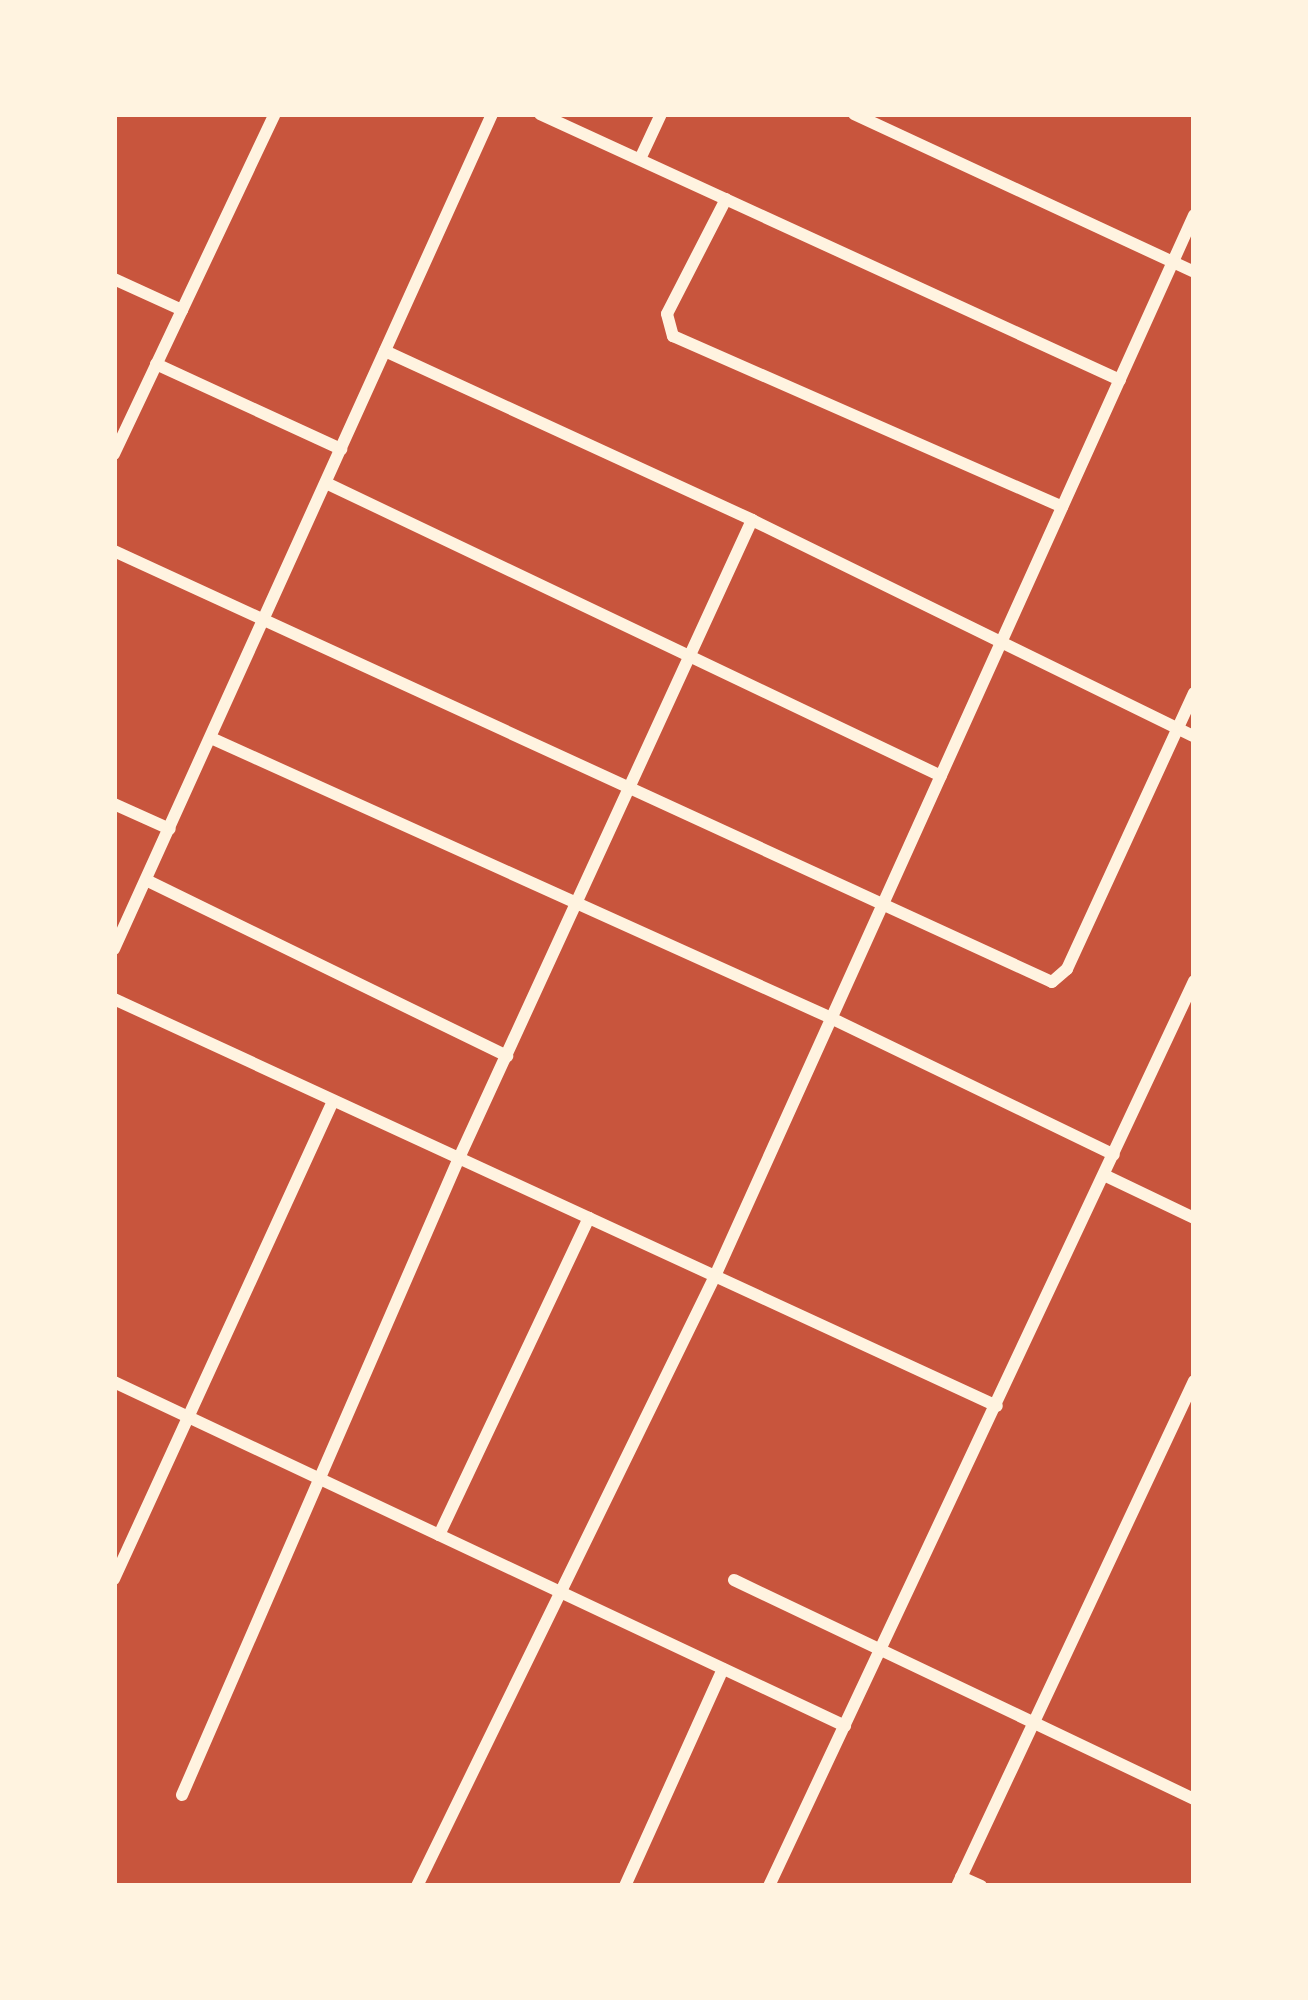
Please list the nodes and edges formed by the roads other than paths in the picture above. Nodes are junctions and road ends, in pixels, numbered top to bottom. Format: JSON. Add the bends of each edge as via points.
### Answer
{"nodes":[{"id":1,"x":275,"y":114,"type":"edge"},
{"id":2,"x":491,"y":114,"type":"edge"},
{"id":3,"x":540,"y":114,"type":"edge"},
{"id":4,"x":661,"y":114,"type":"edge"},
{"id":5,"x":854,"y":114,"type":"edge"},
{"id":6,"x":640,"y":159,"type":"junction"},
{"id":7,"x":726,"y":199,"type":"junction"},
{"id":8,"x":1194,"y":215,"type":"edge"},
{"id":9,"x":1173,"y":262,"type":"junction"},
{"id":10,"x":1194,"y":272,"type":"edge"},
{"id":11,"x":114,"y":279,"type":"edge"},
{"id":12,"x":182,"y":310,"type":"junction"},
{"id":13,"x":385,"y":351,"type":"junction"},
{"id":14,"x":156,"y":364,"type":"junction"},
{"id":15,"x":1120,"y":380,"type":"junction"},
{"id":16,"x":341,"y":449,"type":"junction"},
{"id":17,"x":114,"y":454,"type":"edge"},
{"id":18,"x":326,"y":483,"type":"junction"},
{"id":19,"x":1062,"y":507,"type":"junction"},
{"id":20,"x":752,"y":520,"type":"junction"},
{"id":21,"x":114,"y":551,"type":"edge"},
{"id":22,"x":266,"y":616,"type":"junction"},
{"id":23,"x":1001,"y":641,"type":"junction"},
{"id":24,"x":693,"y":652,"type":"junction"},
{"id":25,"x":1194,"y":693,"type":"edge"},
{"id":26,"x":1177,"y":729,"type":"junction"},
{"id":27,"x":1194,"y":737,"type":"edge"},
{"id":28,"x":211,"y":738,"type":"junction"},
{"id":29,"x":941,"y":776,"type":"junction"},
{"id":30,"x":634,"y":786,"type":"junction"},
{"id":31,"x":114,"y":804,"type":"edge"},
{"id":32,"x":170,"y":829,"type":"junction"},
{"id":33,"x":146,"y":880,"type":"junction"},
{"id":34,"x":884,"y":902,"type":"junction"},
{"id":35,"x":578,"y":905,"type":"junction"},
{"id":36,"x":114,"y":949,"type":"edge"},
{"id":37,"x":1194,"y":981,"type":"edge"},
{"id":38,"x":114,"y":1000,"type":"edge"},
{"id":39,"x":831,"y":1018,"type":"junction"},
{"id":40,"x":507,"y":1056,"type":"junction"},
{"id":41,"x":333,"y":1100,"type":"junction"},
{"id":42,"x":1114,"y":1155,"type":"junction"},
{"id":43,"x":459,"y":1158,"type":"junction"},
{"id":44,"x":1104,"y":1175,"type":"junction"},
{"id":45,"x":589,"y":1218,"type":"junction"},
{"id":46,"x":1194,"y":1218,"type":"edge"},
{"id":47,"x":715,"y":1276,"type":"junction"},
{"id":48,"x":1194,"y":1381,"type":"edge"},
{"id":49,"x":114,"y":1382,"type":"edge"},
{"id":50,"x":998,"y":1406,"type":"junction"},
{"id":51,"x":190,"y":1418,"type":"junction"},
{"id":52,"x":319,"y":1478,"type":"junction"},
{"id":53,"x":440,"y":1535,"type":"junction"},
{"id":54,"x":114,"y":1580,"type":"edge"},
{"id":55,"x":734,"y":1580,"type":"dead end"},
{"id":56,"x":558,"y":1591,"type":"junction"},
{"id":57,"x":881,"y":1650,"type":"junction"},
{"id":58,"x":723,"y":1669,"type":"junction"},
{"id":59,"x":1033,"y":1724,"type":"junction"},
{"id":60,"x":845,"y":1726,"type":"junction"},
{"id":61,"x":182,"y":1795,"type":"dead end"},
{"id":62,"x":1194,"y":1799,"type":"edge"},
{"id":63,"x":959,"y":1881,"type":"edge"},
{"id":64,"x":416,"y":1886,"type":"edge"},
{"id":65,"x":625,"y":1886,"type":"edge"},
{"id":66,"x":770,"y":1886,"type":"edge"},
{"id":67,"x":981,"y":1886,"type":"edge"}],
"edges":[{"from":1,"to":12,"type":"street"},
{"from":2,"to":13,"type":"street"},
{"from":3,"to":6,"type":"street"},
{"from":4,"to":6,"type":"street"},
{"from":5,"to":9,"type":"street"},
{"from":6,"to":7,"type":"street"},
{"from":7,"to":15,"type":"street"},
{"from":7,"to":19,"type":"street","via":[[668,314],[673,336]]},
{"from":8,"to":9,"type":"street"},
{"from":9,"to":10,"type":"street"},
{"from":9,"to":15,"type":"street"},
{"from":11,"to":12,"type":"street"},
{"from":12,"to":14,"type":"street"},
{"from":13,"to":16,"type":"street"},
{"from":13,"to":20,"type":"street"},
{"from":14,"to":16,"type":"street"},
{"from":14,"to":17,"type":"street"},
{"from":15,"to":19,"type":"street"},
{"from":16,"to":18,"type":"street"},
{"from":18,"to":22,"type":"street"},
{"from":18,"to":24,"type":"street"},
{"from":19,"to":23,"type":"street"},
{"from":20,"to":23,"type":"street"},
{"from":20,"to":24,"type":"street"},
{"from":21,"to":22,"type":"street"},
{"from":22,"to":28,"type":"street"},
{"from":22,"to":30,"type":"street"},
{"from":23,"to":26,"type":"street"},
{"from":23,"to":29,"type":"street"},
{"from":24,"to":29,"type":"street"},
{"from":24,"to":30,"type":"street"},
{"from":25,"to":26,"type":"street"},
{"from":26,"to":27,"type":"street"},
{"from":26,"to":34,"type":"street","via":[[1061,978],[1042,980]]},
{"from":28,"to":32,"type":"street"},
{"from":28,"to":35,"type":"street"},
{"from":29,"to":34,"type":"street"},
{"from":30,"to":34,"type":"street"},
{"from":30,"to":35,"type":"street"},
{"from":31,"to":32,"type":"street"},
{"from":32,"to":33,"type":"street"},
{"from":33,"to":36,"type":"street"},
{"from":33,"to":40,"type":"street"},
{"from":34,"to":39,"type":"street"},
{"from":35,"to":39,"type":"street"},
{"from":35,"to":40,"type":"street"},
{"from":37,"to":42,"type":"street"},
{"from":38,"to":41,"type":"street"},
{"from":39,"to":42,"type":"street"},
{"from":39,"to":47,"type":"street"},
{"from":40,"to":43,"type":"street"},
{"from":41,"to":43,"type":"street"},
{"from":41,"to":51,"type":"street"},
{"from":42,"to":44,"type":"street"},
{"from":43,"to":45,"type":"street"},
{"from":43,"to":52,"type":"street"},
{"from":44,"to":46,"type":"street"},
{"from":44,"to":50,"type":"street"},
{"from":45,"to":47,"type":"street"},
{"from":45,"to":53,"type":"street"},
{"from":47,"to":50,"type":"street"},
{"from":47,"to":56,"type":"street"},
{"from":48,"to":59,"type":"street"},
{"from":49,"to":51,"type":"street"},
{"from":50,"to":57,"type":"street"},
{"from":51,"to":52,"type":"street"},
{"from":51,"to":54,"type":"street"},
{"from":52,"to":53,"type":"street"},
{"from":52,"to":61,"type":"street"},
{"from":53,"to":56,"type":"street"},
{"from":55,"to":57,"type":"street"},
{"from":56,"to":58,"type":"street"},
{"from":56,"to":64,"type":"street"},
{"from":57,"to":59,"type":"street"},
{"from":57,"to":60,"type":"street"},
{"from":58,"to":60,"type":"street"},
{"from":58,"to":65,"type":"street"},
{"from":59,"to":62,"type":"street"},
{"from":59,"to":63,"type":"street"},
{"from":60,"to":66,"type":"street"},
{"from":63,"to":67,"type":"street"}]}
